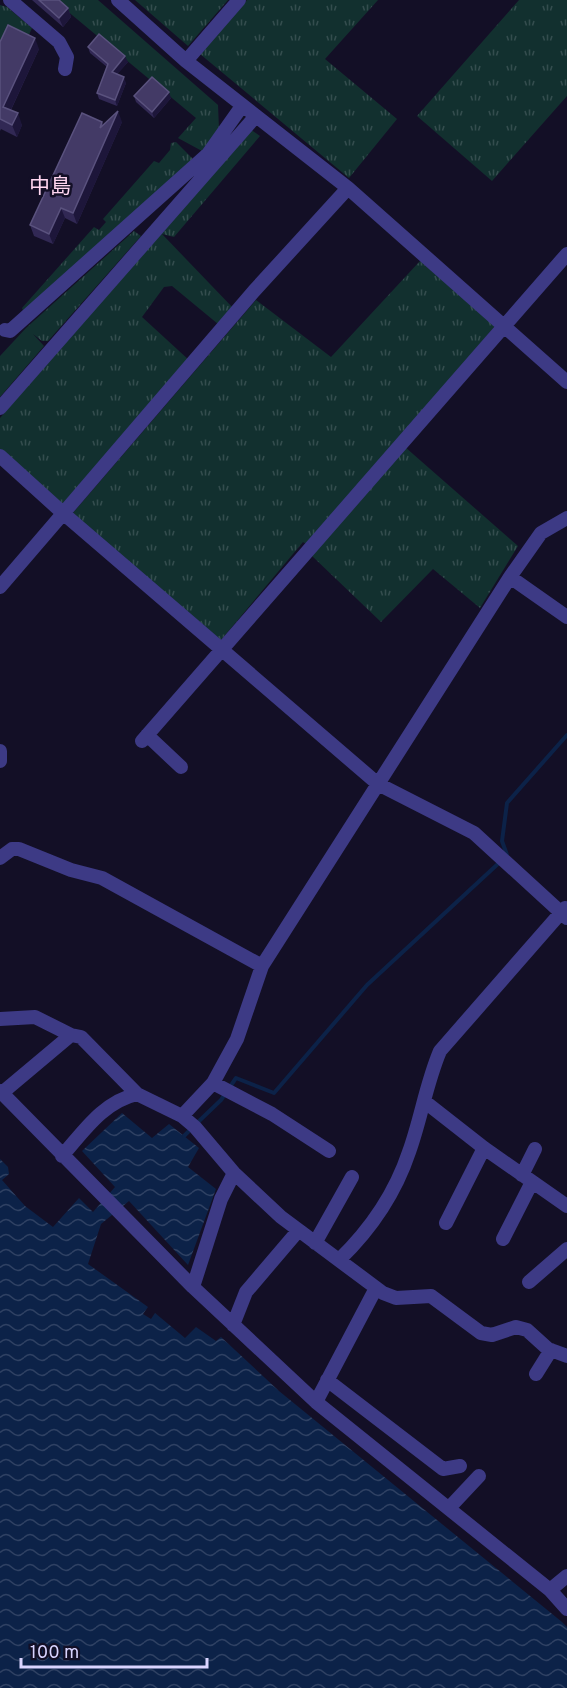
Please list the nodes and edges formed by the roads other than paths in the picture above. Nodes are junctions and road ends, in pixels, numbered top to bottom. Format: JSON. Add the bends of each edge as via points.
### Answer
{"nodes":[{"id":1,"x":10,"y":0,"type":"edge"},
{"id":2,"x":118,"y":0,"type":"edge"},
{"id":3,"x":239,"y":0,"type":"edge"},
{"id":4,"x":186,"y":61,"type":"junction"},
{"id":5,"x":65,"y":69,"type":"dead end"},
{"id":6,"x":242,"y":106,"type":"junction"},
{"id":7,"x":255,"y":117,"type":"junction"},
{"id":8,"x":348,"y":188,"type":"junction"},
{"id":9,"x":567,"y":254,"type":"edge"},
{"id":10,"x":504,"y":326,"type":"junction"},
{"id":11,"x":5,"y":330,"type":"dead end"},
{"id":12,"x":567,"y":382,"type":"edge"},
{"id":13,"x":0,"y":408,"type":"edge"},
{"id":14,"x":0,"y":456,"type":"edge"},
{"id":15,"x":64,"y":514,"type":"junction"},
{"id":16,"x":567,"y":518,"type":"edge"},
{"id":17,"x":510,"y":577,"type":"junction"},
{"id":18,"x":0,"y":587,"type":"edge"},
{"id":19,"x":567,"y":617,"type":"edge"},
{"id":20,"x":223,"y":650,"type":"junction"},
{"id":21,"x":0,"y":752,"type":"edge"},
{"id":22,"x":0,"y":761,"type":"edge"},
{"id":23,"x":181,"y":767,"type":"dead end"},
{"id":24,"x":378,"y":784,"type":"junction"},
{"id":25,"x":0,"y":858,"type":"edge"},
{"id":26,"x":565,"y":912,"type":"edge"},
{"id":27,"x":262,"y":966,"type":"junction"},
{"id":28,"x":0,"y":1019,"type":"edge"},
{"id":29,"x":71,"y":1035,"type":"junction"},
{"id":30,"x":213,"y":1083,"type":"junction"},
{"id":31,"x":1,"y":1092,"type":"edge"},
{"id":32,"x":137,"y":1094,"type":"junction"},
{"id":33,"x":424,"y":1101,"type":"junction"},
{"id":34,"x":182,"y":1116,"type":"junction"},
{"id":35,"x":484,"y":1148,"type":"junction"},
{"id":36,"x":536,"y":1149,"type":"dead end"},
{"id":37,"x":329,"y":1151,"type":"dead end"},
{"id":38,"x":62,"y":1156,"type":"junction"},
{"id":39,"x":234,"y":1173,"type":"junction"},
{"id":40,"x":352,"y":1177,"type":"dead end"},
{"id":41,"x":527,"y":1178,"type":"junction"},
{"id":42,"x":567,"y":1206,"type":"edge"},
{"id":43,"x":446,"y":1223,"type":"dead end"},
{"id":44,"x":298,"y":1231,"type":"junction"},
{"id":45,"x":503,"y":1239,"type":"dead end"},
{"id":46,"x":315,"y":1243,"type":"junction"},
{"id":47,"x":567,"y":1249,"type":"edge"},
{"id":48,"x":339,"y":1260,"type":"junction"},
{"id":49,"x":529,"y":1282,"type":"dead end"},
{"id":50,"x":193,"y":1287,"type":"junction"},
{"id":51,"x":376,"y":1288,"type":"junction"},
{"id":52,"x":233,"y":1324,"type":"junction"},
{"id":53,"x":552,"y":1350,"type":"junction"},
{"id":54,"x":567,"y":1356,"type":"edge"},
{"id":55,"x":536,"y":1374,"type":"dead end"},
{"id":56,"x":327,"y":1380,"type":"junction"},
{"id":57,"x":316,"y":1402,"type":"junction"},
{"id":58,"x":423,"y":1454,"type":"junction"},
{"id":59,"x":460,"y":1466,"type":"dead end"},
{"id":60,"x":407,"y":1474,"type":"junction"},
{"id":61,"x":479,"y":1476,"type":"dead end"},
{"id":62,"x":449,"y":1508,"type":"junction"},
{"id":63,"x":567,"y":1576,"type":"edge"},
{"id":64,"x":550,"y":1590,"type":"junction"},
{"id":65,"x":567,"y":1609,"type":"edge"}],
"edges":[{"from":1,"to":5,"type":"street","via":[[59,42],[67,57]]},
{"from":2,"to":4,"type":"street"},
{"from":3,"to":4,"type":"street"},
{"from":4,"to":6,"type":"street"},
{"from":6,"to":7,"type":"street"},
{"from":6,"to":11,"type":"street","via":[[208,154],[10,331]]},
{"from":7,"to":8,"type":"street"},
{"from":7,"to":13,"type":"street"},
{"from":8,"to":10,"type":"street"},
{"from":8,"to":15,"type":"street","via":[[254,291]]},
{"from":9,"to":10,"type":"street"},
{"from":10,"to":12,"type":"street"},
{"from":10,"to":20,"type":"street"},
{"from":14,"to":15,"type":"street"},
{"from":15,"to":18,"type":"street"},
{"from":15,"to":20,"type":"street"},
{"from":16,"to":17,"type":"street","via":[[541,533]]},
{"from":17,"to":19,"type":"street"},
{"from":17,"to":24,"type":"street"},
{"from":20,"to":23,"type":"street","via":[[144,738]]},
{"from":20,"to":24,"type":"street"},
{"from":21,"to":22,"type":"street"},
{"from":24,"to":26,"type":"street","via":[[474,833]]},
{"from":24,"to":27,"type":"street"},
{"from":25,"to":27,"type":"street","via":[[19,849],[102,878]]},
{"from":26,"to":33,"type":"street","via":[[447,1040],[429,1078]]},
{"from":27,"to":30,"type":"street","via":[[237,1039]]},
{"from":28,"to":29,"type":"street","via":[[35,1017]]},
{"from":29,"to":31,"type":"street"},
{"from":29,"to":32,"type":"street","via":[[81,1037]]},
{"from":30,"to":34,"type":"street"},
{"from":30,"to":37,"type":"street","via":[[272,1114]]},
{"from":31,"to":38,"type":"street"},
{"from":32,"to":34,"type":"street"},
{"from":32,"to":38,"type":"street","via":[[109,1105]]},
{"from":33,"to":35,"type":"street"},
{"from":33,"to":48,"type":"street","via":[[408,1155],[376,1219]]},
{"from":34,"to":39,"type":"street"},
{"from":35,"to":41,"type":"street"},
{"from":35,"to":43,"type":"street"},
{"from":36,"to":41,"type":"street"},
{"from":38,"to":50,"type":"street"},
{"from":39,"to":44,"type":"street"},
{"from":39,"to":50,"type":"street","via":[[221,1198]]},
{"from":40,"to":46,"type":"street"},
{"from":41,"to":42,"type":"street"},
{"from":41,"to":45,"type":"street"},
{"from":44,"to":46,"type":"street"},
{"from":44,"to":52,"type":"street","via":[[246,1292]]},
{"from":46,"to":48,"type":"street"},
{"from":47,"to":49,"type":"street"},
{"from":48,"to":51,"type":"street"},
{"from":50,"to":52,"type":"street"},
{"from":51,"to":53,"type":"street","via":[[396,1298],[431,1296],[486,1334],[526,1330]]},
{"from":51,"to":56,"type":"street"},
{"from":52,"to":57,"type":"street"},
{"from":53,"to":54,"type":"street"},
{"from":53,"to":55,"type":"street"},
{"from":56,"to":57,"type":"street"},
{"from":56,"to":58,"type":"street"},
{"from":57,"to":60,"type":"street"},
{"from":58,"to":59,"type":"street","via":[[443,1469]]},
{"from":58,"to":60,"type":"street"},
{"from":60,"to":62,"type":"street"},
{"from":61,"to":62,"type":"street"},
{"from":62,"to":64,"type":"street"},
{"from":63,"to":64,"type":"street"},
{"from":64,"to":65,"type":"street"}]}
